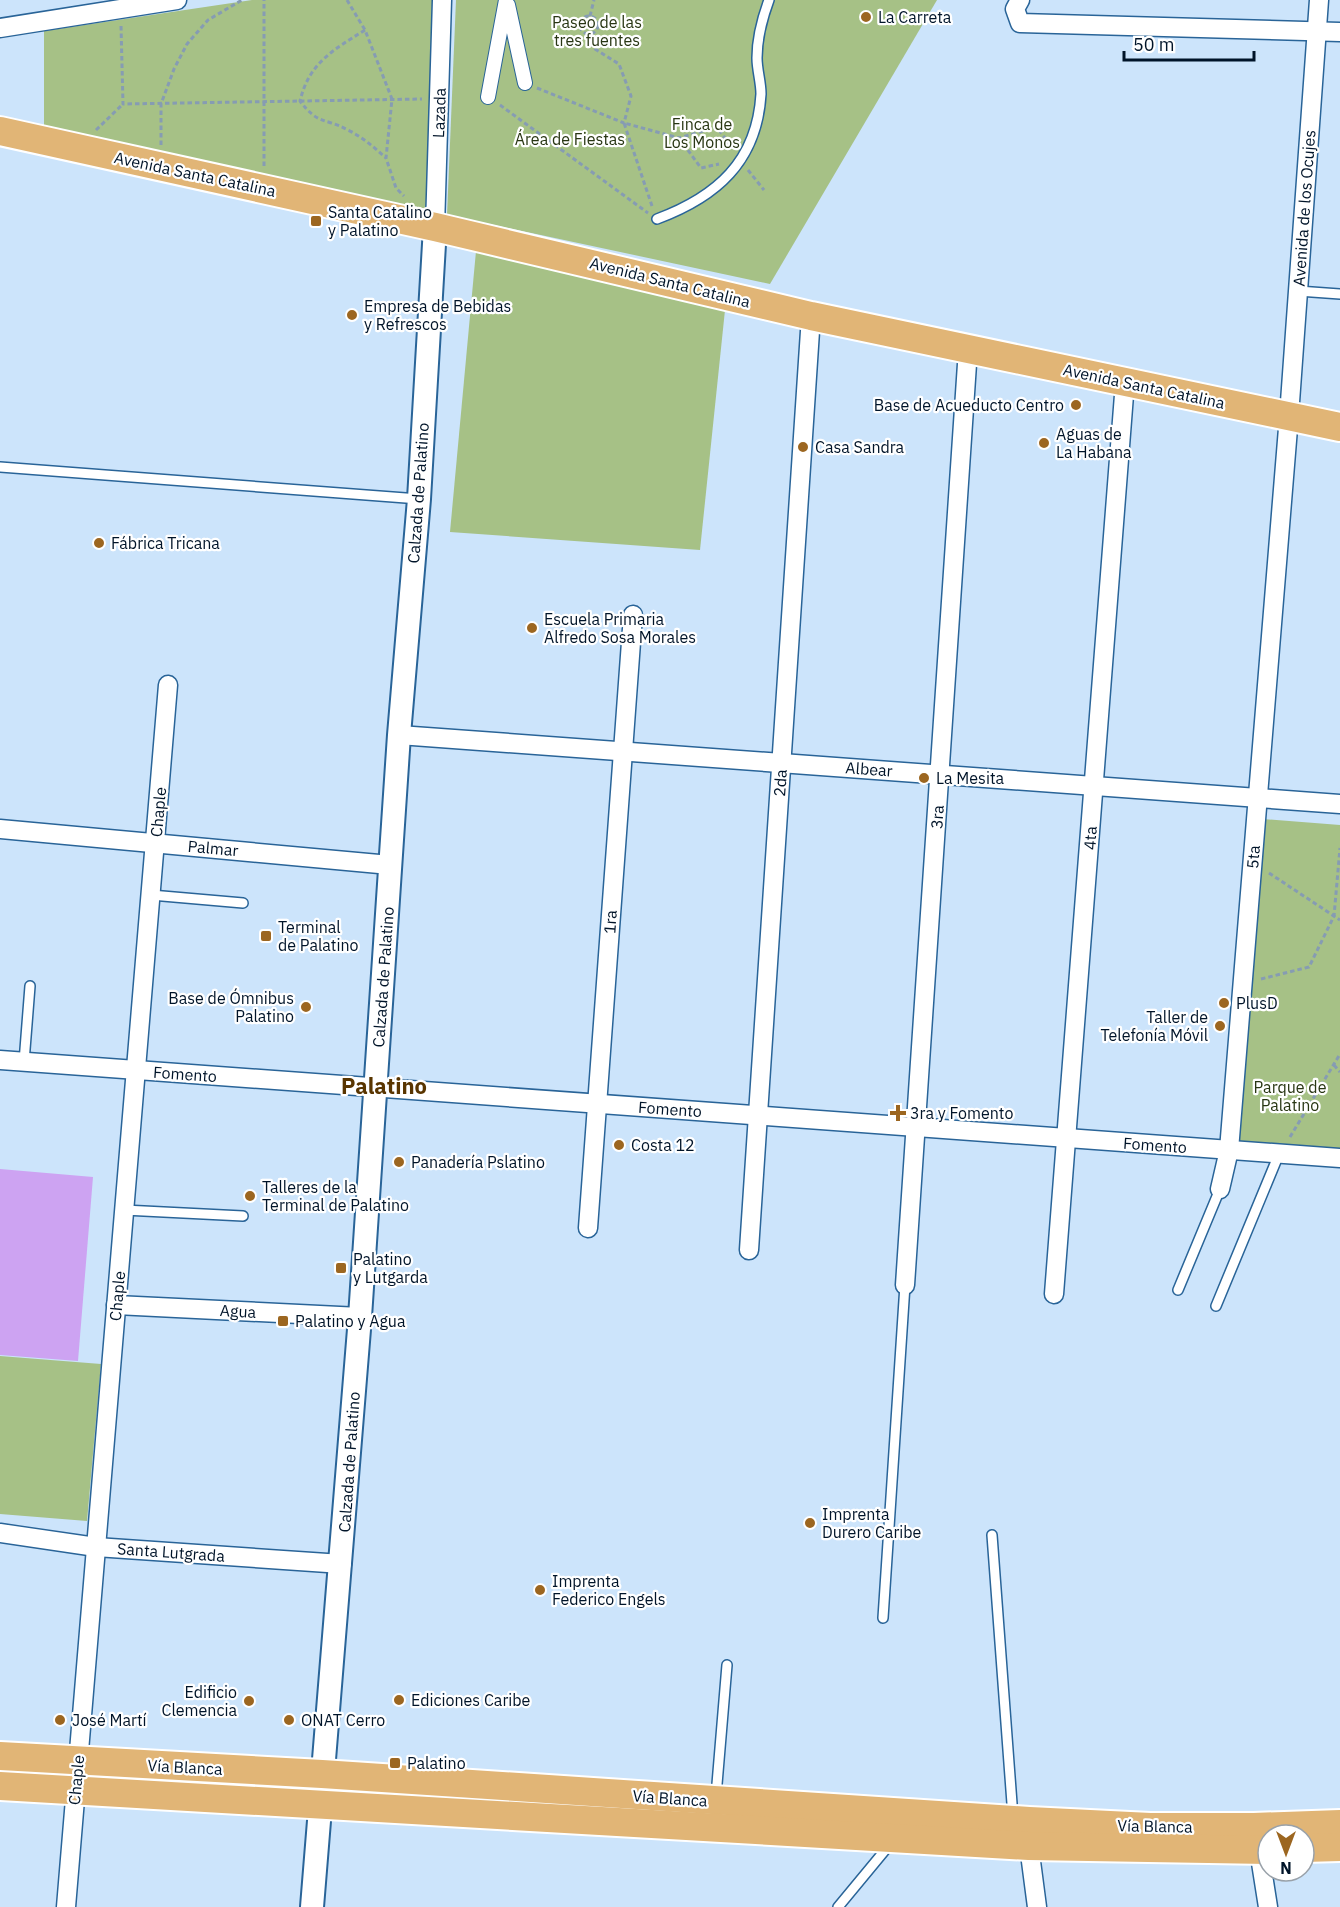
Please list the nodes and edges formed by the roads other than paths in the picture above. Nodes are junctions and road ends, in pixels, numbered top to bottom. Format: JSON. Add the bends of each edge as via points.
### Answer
{"nodes":[{"id":1,"x":177,"y":0,"type":"edge"},
{"id":2,"x":442,"y":0,"type":"edge"},
{"id":3,"x":506,"y":0,"type":"edge"},
{"id":4,"x":769,"y":0,"type":"edge"},
{"id":5,"x":1020,"y":0,"type":"edge"},
{"id":6,"x":1319,"y":0,"type":"edge"},
{"id":7,"x":0,"y":27,"type":"edge"},
{"id":8,"x":1317,"y":32,"type":"junction"},
{"id":9,"x":1340,"y":32,"type":"edge"},
{"id":10,"x":525,"y":83,"type":"road end"},
{"id":11,"x":488,"y":97,"type":"road end"},
{"id":12,"x":0,"y":131,"type":"edge"},
{"id":13,"x":657,"y":219,"type":"road end"},
{"id":14,"x":435,"y":226,"type":"junction"},
{"id":15,"x":1298,"y":291,"type":"junction"},
{"id":16,"x":1340,"y":294,"type":"edge"},
{"id":17,"x":811,"y":316,"type":"junction"},
{"id":18,"x":968,"y":349,"type":"junction"},
{"id":19,"x":1125,"y":382,"type":"junction"},
{"id":20,"x":1289,"y":416,"type":"junction"},
{"id":21,"x":1340,"y":427,"type":"edge"},
{"id":22,"x":0,"y":467,"type":"edge"},
{"id":23,"x":419,"y":499,"type":"junction"},
{"id":24,"x":633,"y":615,"type":"dead end"},
{"id":25,"x":168,"y":685,"type":"dead end"},
{"id":26,"x":399,"y":735,"type":"junction"},
{"id":27,"x":623,"y":751,"type":"junction"},
{"id":28,"x":781,"y":763,"type":"junction"},
{"id":29,"x":940,"y":774,"type":"junction"},
{"id":30,"x":1094,"y":786,"type":"junction"},
{"id":31,"x":1258,"y":798,"type":"junction"},
{"id":32,"x":1340,"y":804,"type":"edge"},
{"id":33,"x":0,"y":829,"type":"edge"},
{"id":34,"x":155,"y":843,"type":"junction"},
{"id":35,"x":390,"y":864,"type":"junction"},
{"id":36,"x":151,"y":895,"type":"junction"},
{"id":37,"x":243,"y":903,"type":"dead end"},
{"id":38,"x":30,"y":986,"type":"dead end"},
{"id":39,"x":0,"y":1060,"type":"edge"},
{"id":40,"x":24,"y":1062,"type":"junction"},
{"id":41,"x":136,"y":1071,"type":"junction"},
{"id":42,"x":376,"y":1088,"type":"junction"},
{"id":43,"x":597,"y":1104,"type":"junction"},
{"id":44,"x":758,"y":1116,"type":"junction"},
{"id":45,"x":916,"y":1127,"type":"junction"},
{"id":46,"x":1066,"y":1138,"type":"junction"},
{"id":47,"x":1229,"y":1150,"type":"junction"},
{"id":48,"x":1279,"y":1154,"type":"junction"},
{"id":49,"x":1340,"y":1158,"type":"edge"},
{"id":50,"x":1220,"y":1189,"type":"joint"},
{"id":51,"x":124,"y":1210,"type":"junction"},
{"id":52,"x":243,"y":1216,"type":"dead end"},
{"id":53,"x":588,"y":1228,"type":"dead end"},
{"id":54,"x":749,"y":1250,"type":"dead end"},
{"id":55,"x":905,"y":1285,"type":"joint"},
{"id":56,"x":1178,"y":1290,"type":"dead end"},
{"id":57,"x":1054,"y":1294,"type":"dead end"},
{"id":58,"x":116,"y":1305,"type":"junction"},
{"id":59,"x":1215,"y":1306,"type":"dead end"},
{"id":60,"x":360,"y":1317,"type":"junction"},
{"id":61,"x":0,"y":1533,"type":"edge"},
{"id":62,"x":992,"y":1535,"type":"dead end"},
{"id":63,"x":96,"y":1547,"type":"junction"},
{"id":64,"x":342,"y":1564,"type":"junction"},
{"id":65,"x":883,"y":1618,"type":"dead end"},
{"id":66,"x":727,"y":1665,"type":"dead end"},
{"id":67,"x":0,"y":1756,"type":"edge"},
{"id":68,"x":76,"y":1774,"type":"junction"},
{"id":69,"x":322,"y":1774,"type":"junction"},
{"id":70,"x":0,"y":1786,"type":"edge"},
{"id":71,"x":716,"y":1801,"type":"junction"},
{"id":72,"x":319,"y":1803,"type":"junction"},
{"id":73,"x":1013,"y":1821,"type":"junction"},
{"id":74,"x":1340,"y":1824,"type":"edge"},
{"id":75,"x":895,"y":1838,"type":"junction"},
{"id":76,"x":1029,"y":1846,"type":"junction"},
{"id":77,"x":1340,"y":1847,"type":"edge"},
{"id":78,"x":1316,"y":1848,"type":"edge"},
{"id":79,"x":1256,"y":1850,"type":"edge"},
{"id":80,"x":1266,"y":1883,"type":"edge"},
{"id":81,"x":66,"y":1907,"type":"edge"},
{"id":82,"x":312,"y":1907,"type":"edge"},
{"id":83,"x":838,"y":1907,"type":"edge"},
{"id":84,"x":1037,"y":1907,"type":"edge"},
{"id":85,"x":1268,"y":1907,"type":"edge"}],
"edges":[{"from":1,"to":7,"type":"street"},
{"from":2,"to":14,"type":"street","name":"Lazada"},
{"from":3,"to":10,"type":"street"},
{"from":3,"to":11,"type":"street"},
{"from":4,"to":13,"type":"lane","via":[[760,24],[757,58],[761,93],[755,128],[741,160],[719,186],[690,207]]},
{"from":5,"to":8,"type":"street","via":[[1015,9],[1020,22]]},
{"from":6,"to":8,"type":"street","name":"Avenida de los Ocujes"},
{"from":8,"to":9,"type":"street"},
{"from":8,"to":15,"type":"street","name":"Avenida de los Ocujes"},
{"from":12,"to":14,"type":"main road","name":"Avenida Santa Catalina"},
{"from":14,"to":17,"type":"main road","name":"Avenida Santa Catalina"},
{"from":14,"to":23,"type":"street","name":"Calzada de Palatino"},
{"from":15,"to":16,"type":"lane"},
{"from":15,"to":20,"type":"street","name":"Avenida de los Ocujes"},
{"from":17,"to":18,"type":"main road","name":"Avenida Santa Catalina"},
{"from":17,"to":28,"type":"street","name":"2da"},
{"from":18,"to":19,"type":"main road","name":"Avenida Santa Catalina"},
{"from":18,"to":29,"type":"street","name":"3ra"},
{"from":19,"to":20,"type":"main road","name":"Avenida Santa Catalina"},
{"from":19,"to":30,"type":"street","name":"4ta"},
{"from":20,"to":21,"type":"main road","name":"Avenida Santa Catalina"},
{"from":20,"to":31,"type":"street","name":"5ta"},
{"from":22,"to":23,"type":"lane"},
{"from":23,"to":26,"type":"street","name":"Calzada de Palatino"},
{"from":24,"to":27,"type":"street","name":"1ra"},
{"from":25,"to":34,"type":"street","name":"Chaple"},
{"from":26,"to":27,"type":"street","name":"Albear"},
{"from":26,"to":35,"type":"street","name":"Calzada de Palatino"},
{"from":27,"to":28,"type":"street","name":"Albear"},
{"from":27,"to":43,"type":"street","name":"1ra"},
{"from":28,"to":29,"type":"street","name":"Albear"},
{"from":28,"to":44,"type":"street","name":"2da"},
{"from":29,"to":30,"type":"street","name":"Albear"},
{"from":29,"to":45,"type":"street","name":"3ra"},
{"from":30,"to":31,"type":"street","name":"Albear"},
{"from":30,"to":46,"type":"street","name":"4ta"},
{"from":31,"to":32,"type":"street","name":"Albear"},
{"from":31,"to":47,"type":"street","name":"5ta"},
{"from":33,"to":34,"type":"street","name":"Palmar"},
{"from":34,"to":35,"type":"street","name":"Palmar"},
{"from":34,"to":36,"type":"street","name":"Chaple"},
{"from":35,"to":42,"type":"street","name":"Calzada de Palatino"},
{"from":36,"to":37,"type":"lane"},
{"from":36,"to":41,"type":"street","name":"Chaple"},
{"from":38,"to":40,"type":"lane"},
{"from":39,"to":40,"type":"street","name":"Fomento"},
{"from":40,"to":41,"type":"street","name":"Fomento"},
{"from":41,"to":42,"type":"street","name":"Fomento"},
{"from":41,"to":51,"type":"street","name":"Chaple"},
{"from":42,"to":43,"type":"street","name":"Fomento"},
{"from":42,"to":60,"type":"street","name":"Calzada de Palatino"},
{"from":43,"to":44,"type":"street","name":"Fomento"},
{"from":43,"to":53,"type":"street","name":"1ra"},
{"from":44,"to":45,"type":"street","name":"Fomento"},
{"from":44,"to":54,"type":"street","name":"2da"},
{"from":45,"to":46,"type":"street","name":"Fomento"},
{"from":45,"to":55,"type":"street","name":"3ra"},
{"from":46,"to":47,"type":"street","name":"Fomento"},
{"from":46,"to":57,"type":"street","name":"4ta"},
{"from":47,"to":48,"type":"street","name":"Fomento"},
{"from":47,"to":50,"type":"street","name":"5ta"},
{"from":48,"to":49,"type":"street","name":"Fomento"},
{"from":48,"to":59,"type":"lane"},
{"from":50,"to":56,"type":"lane","name":"5ta"},
{"from":51,"to":52,"type":"lane"},
{"from":51,"to":58,"type":"street","name":"Chaple"},
{"from":55,"to":65,"type":"lane"},
{"from":58,"to":60,"type":"street","name":"Agua"},
{"from":58,"to":63,"type":"street","name":"Chaple"},
{"from":60,"to":64,"type":"street","name":"Calzada de Palatino"},
{"from":61,"to":63,"type":"street","name":"Santa Lutgrada"},
{"from":62,"to":73,"type":"lane"},
{"from":63,"to":64,"type":"street","name":"Santa Lutgrada"},
{"from":63,"to":68,"type":"street","name":"Chaple"},
{"from":64,"to":69,"type":"street","name":"Calzada de Palatino"},
{"from":66,"to":71,"type":"lane"},
{"from":67,"to":68,"type":"main road","name":"Vía Blanca"},
{"from":68,"to":69,"type":"main road","name":"Vía Blanca"},
{"from":68,"to":70,"type":"main road","name":"Vía Blanca"},
{"from":68,"to":72,"type":"main road","name":"Vía Blanca"},
{"from":68,"to":81,"type":"street","name":"Chaple"},
{"from":69,"to":71,"type":"main road","name":"Vía Blanca"},
{"from":69,"to":72,"type":"street","name":"Calzada de Palatino"},
{"from":71,"to":73,"type":"main road","name":"Vía Blanca"},
{"from":72,"to":75,"type":"main road","name":"Vía Blanca"},
{"from":72,"to":82,"type":"street","name":"Calzada de Palatino"},
{"from":73,"to":74,"type":"main road","name":"Vía Blanca","via":[[1150,1827]]},
{"from":75,"to":76,"type":"main road","name":"Vía Blanca"},
{"from":75,"to":83,"type":"lane"},
{"from":76,"to":79,"type":"main road","name":"Vía Blanca"},
{"from":76,"to":84,"type":"street"},
{"from":77,"to":78,"type":"main road"},
{"from":80,"to":85,"type":"street"}]}
